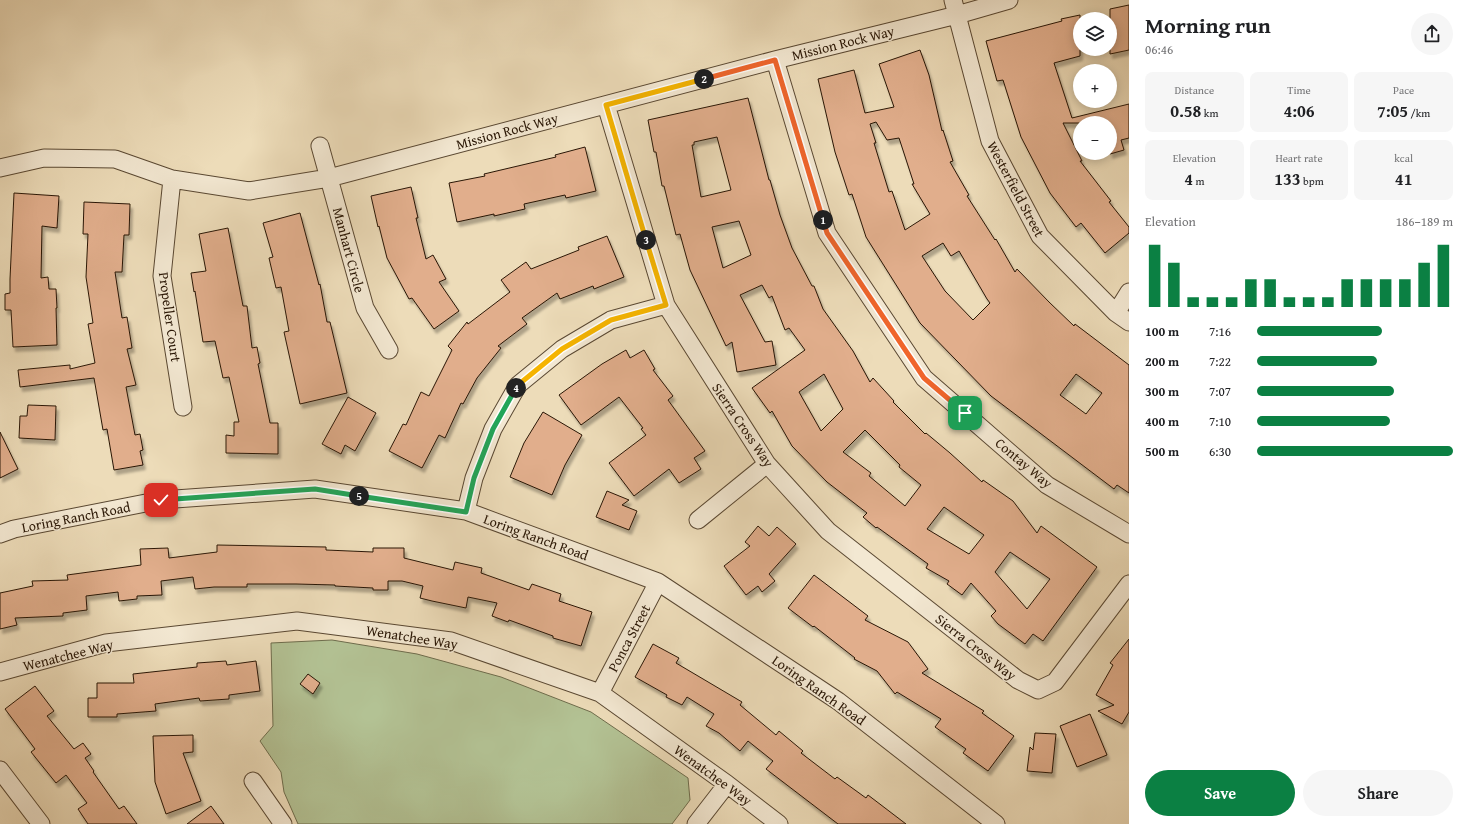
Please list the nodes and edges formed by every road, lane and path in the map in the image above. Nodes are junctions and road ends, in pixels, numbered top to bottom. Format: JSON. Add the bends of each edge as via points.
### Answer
{"nodes":[{"id":1,"x":1009,"y":0,"type":"edge"},
{"id":2,"x":955,"y":7,"type":"edge"},
{"id":3,"x":775,"y":60,"type":"junction"},
{"id":4,"x":606,"y":105,"type":"junction"},
{"id":5,"x":320,"y":146,"type":"dead end"},
{"id":6,"x":0,"y":168,"type":"edge"},
{"id":7,"x":329,"y":178,"type":"junction"},
{"id":8,"x":172,"y":179,"type":"junction"},
{"id":9,"x":1129,"y":292,"type":"edge"},
{"id":10,"x":666,"y":305,"type":"junction"},
{"id":11,"x":1123,"y":317,"type":"edge"},
{"id":12,"x":390,"y":350,"type":"dead end"},
{"id":13,"x":183,"y":406,"type":"dead end"},
{"id":14,"x":767,"y":464,"type":"junction"},
{"id":15,"x":466,"y":512,"type":"junction"},
{"id":16,"x":698,"y":520,"type":"dead end"},
{"id":17,"x":0,"y":534,"type":"edge"},
{"id":18,"x":1129,"y":534,"type":"edge"},
{"id":19,"x":658,"y":582,"type":"junction"},
{"id":20,"x":1129,"y":584,"type":"edge"},
{"id":21,"x":0,"y":672,"type":"edge"},
{"id":22,"x":600,"y":693,"type":"junction"},
{"id":23,"x":0,"y":770,"type":"edge"},
{"id":24,"x":253,"y":781,"type":"dead end"},
{"id":25,"x":727,"y":784,"type":"junction"},
{"id":26,"x":41,"y":824,"type":"edge"},
{"id":27,"x":283,"y":824,"type":"edge"},
{"id":28,"x":696,"y":824,"type":"edge"},
{"id":29,"x":779,"y":824,"type":"edge"},
{"id":30,"x":996,"y":824,"type":"edge"}],
"edges":[{"from":1,"to":2,"type":"street","name":"Mission Rock Way"},
{"from":2,"to":3,"type":"street","name":"Mission Rock Way"},
{"from":2,"to":11,"type":"street","name":"Westerfield Street","via":[[990,141],[1040,236]]},
{"from":3,"to":4,"type":"street","name":"Mission Rock Way"},
{"from":3,"to":18,"type":"street","name":"Contay Way","via":[[827,233],[924,378],[1047,485]]},
{"from":4,"to":7,"type":"street","name":"Mission Rock Way"},
{"from":4,"to":10,"type":"street","name":"Sierra Cross Way"},
{"from":5,"to":7,"type":"street","name":"Manhart Circle"},
{"from":6,"to":8,"type":"street","name":"Mission Rock Way","via":[[44,158],[115,159]]},
{"from":7,"to":8,"type":"street","name":"Mission Rock Way","via":[[249,190]]},
{"from":7,"to":12,"type":"street","name":"Manhart Circle","via":[[365,308]]},
{"from":8,"to":13,"type":"street","name":"Propeller Court","via":[[162,276]]},
{"from":9,"to":11,"type":"street"},
{"from":10,"to":14,"type":"street","name":"Sierra Cross Way"},
{"from":10,"to":15,"type":"street","via":[[611,320],[562,349],[518,385],[493,429],[474,478]]},
{"from":14,"to":16,"type":"street"},
{"from":14,"to":20,"type":"street","name":"Sierra Cross Way","via":[[828,530],[1018,680],[1038,690],[1055,682]]},
{"from":15,"to":17,"type":"street","name":"Loring Ranch Road","via":[[315,489],[161,500]]},
{"from":15,"to":19,"type":"street","name":"Loring Ranch Road"},
{"from":19,"to":22,"type":"street","name":"Ponca Street"},
{"from":19,"to":30,"type":"street","name":"Loring Ranch Road","via":[[838,701]]},
{"from":21,"to":22,"type":"street","name":"Wenatchee Way","via":[[106,643],[297,622],[451,640]]},
{"from":22,"to":25,"type":"street","name":"Wenatchee Way"},
{"from":23,"to":26,"type":"street"},
{"from":24,"to":27,"type":"street"},
{"from":25,"to":28,"type":"street"},
{"from":25,"to":29,"type":"street","name":"Wenatchee Way"}]}
